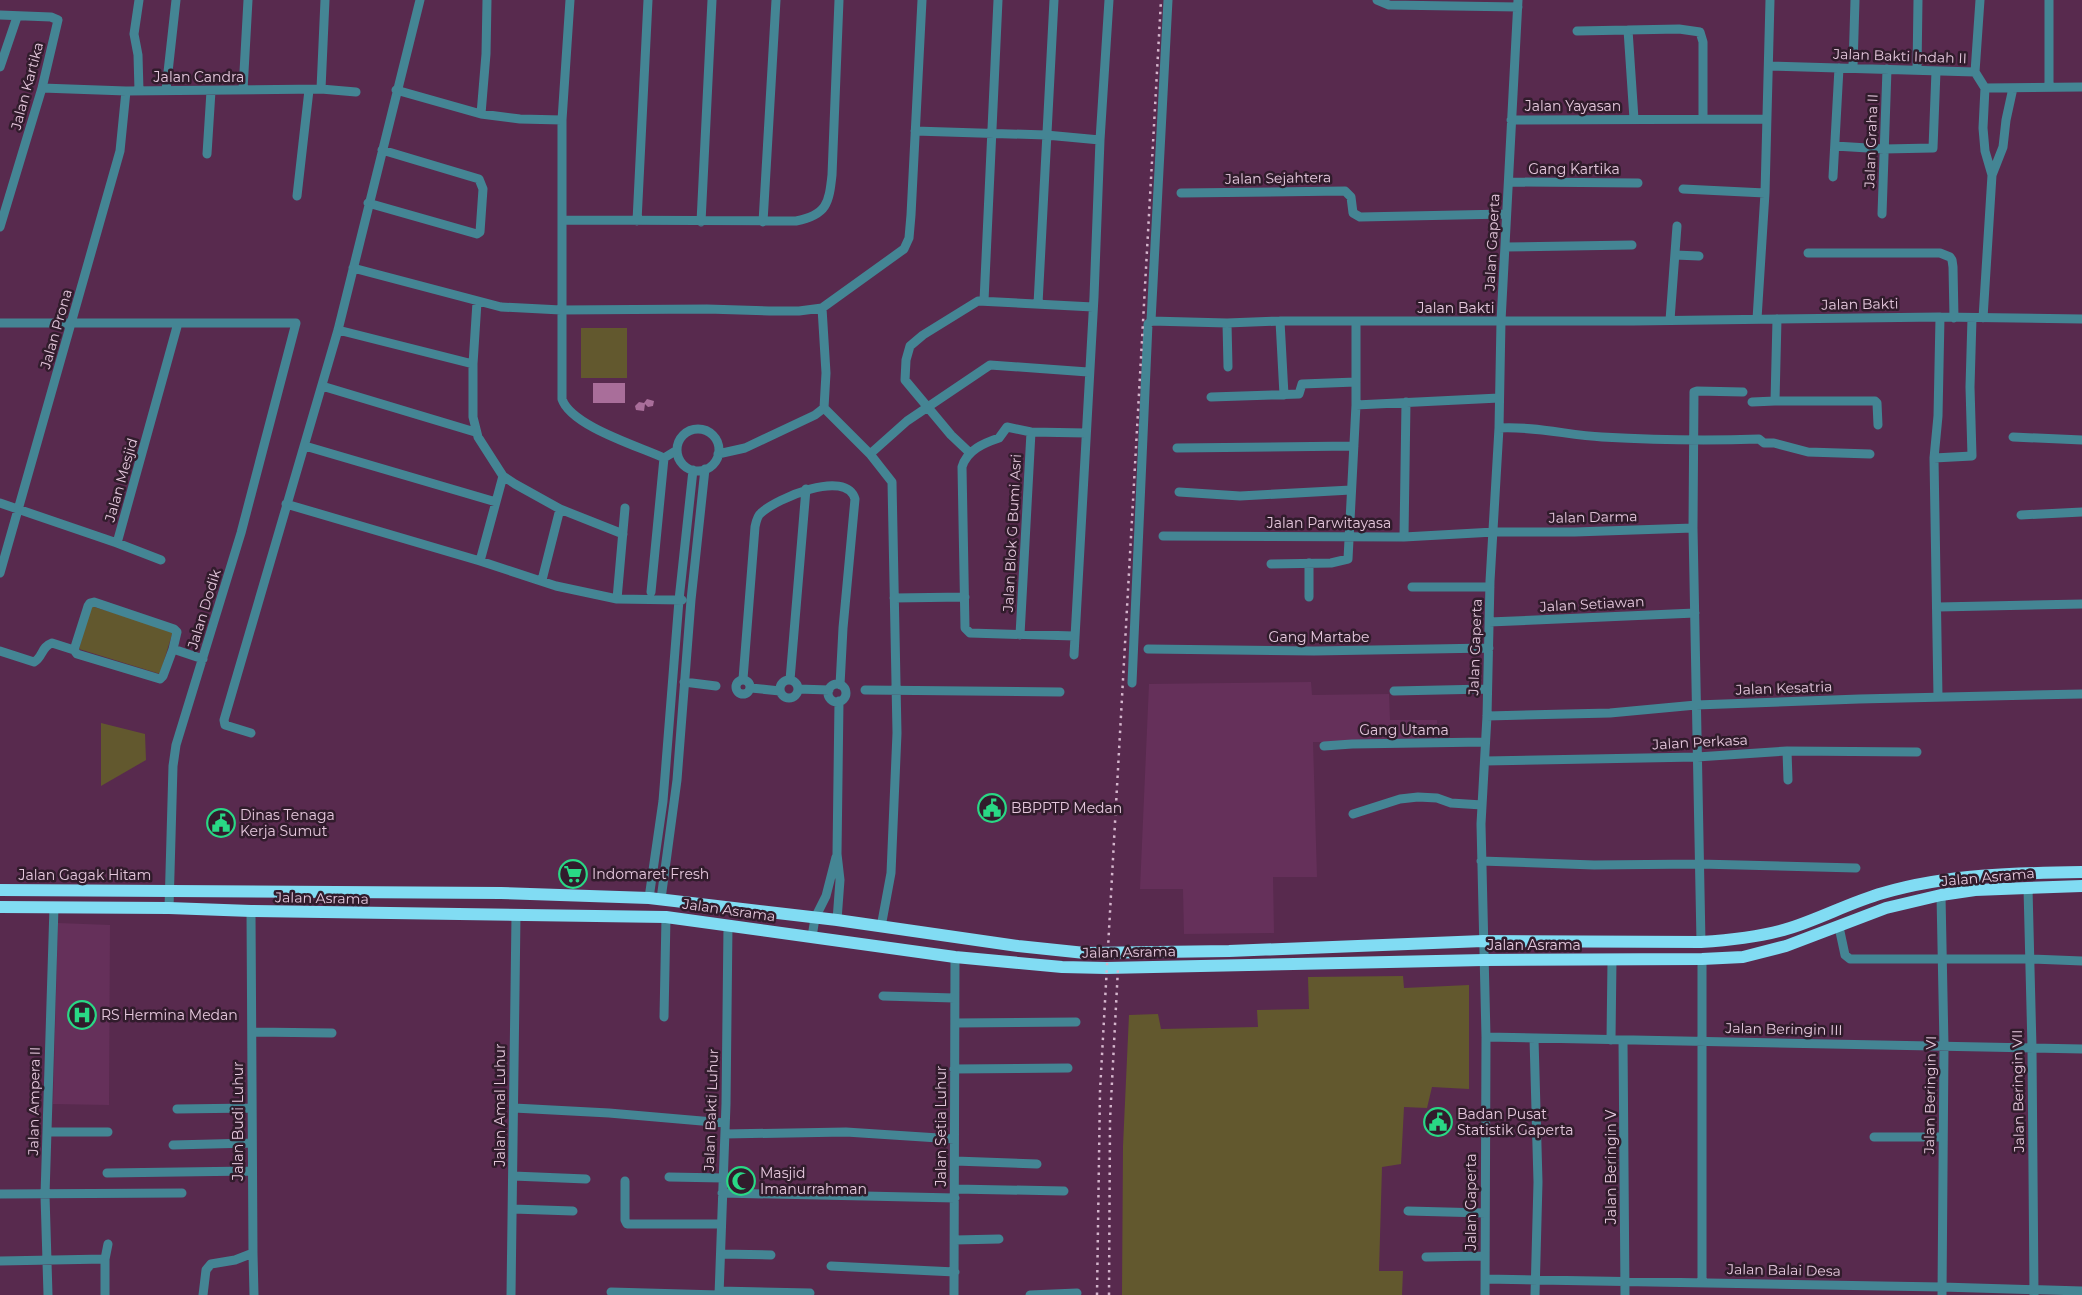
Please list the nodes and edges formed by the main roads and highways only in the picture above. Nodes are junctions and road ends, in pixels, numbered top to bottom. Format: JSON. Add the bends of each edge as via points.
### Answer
{"nodes":[{"id":1,"x":2082,"y":872,"type":"edge"},
{"id":2,"x":2082,"y":886,"type":"edge"},
{"id":3,"x":0,"y":890,"type":"edge"},
{"id":4,"x":170,"y":890,"type":"joint"},
{"id":5,"x":0,"y":907,"type":"edge"}],
"edges":[{"from":1,"to":4,"type":"highway","name":"Jalan Asrama","via":[[1937,880],[1882,893],[1792,927],[1742,940],[1483,941],[1085,953],[655,899],[501,893]]},
{"from":2,"to":5,"type":"highway","name":"Jalan Asrama","via":[[1975,890],[1941,895],[1886,908],[1786,946],[1743,957],[1106,968],[1062,968],[955,957],[666,917]]},
{"from":3,"to":4,"type":"highway","name":"Jalan Gagak Hitam"}]}
